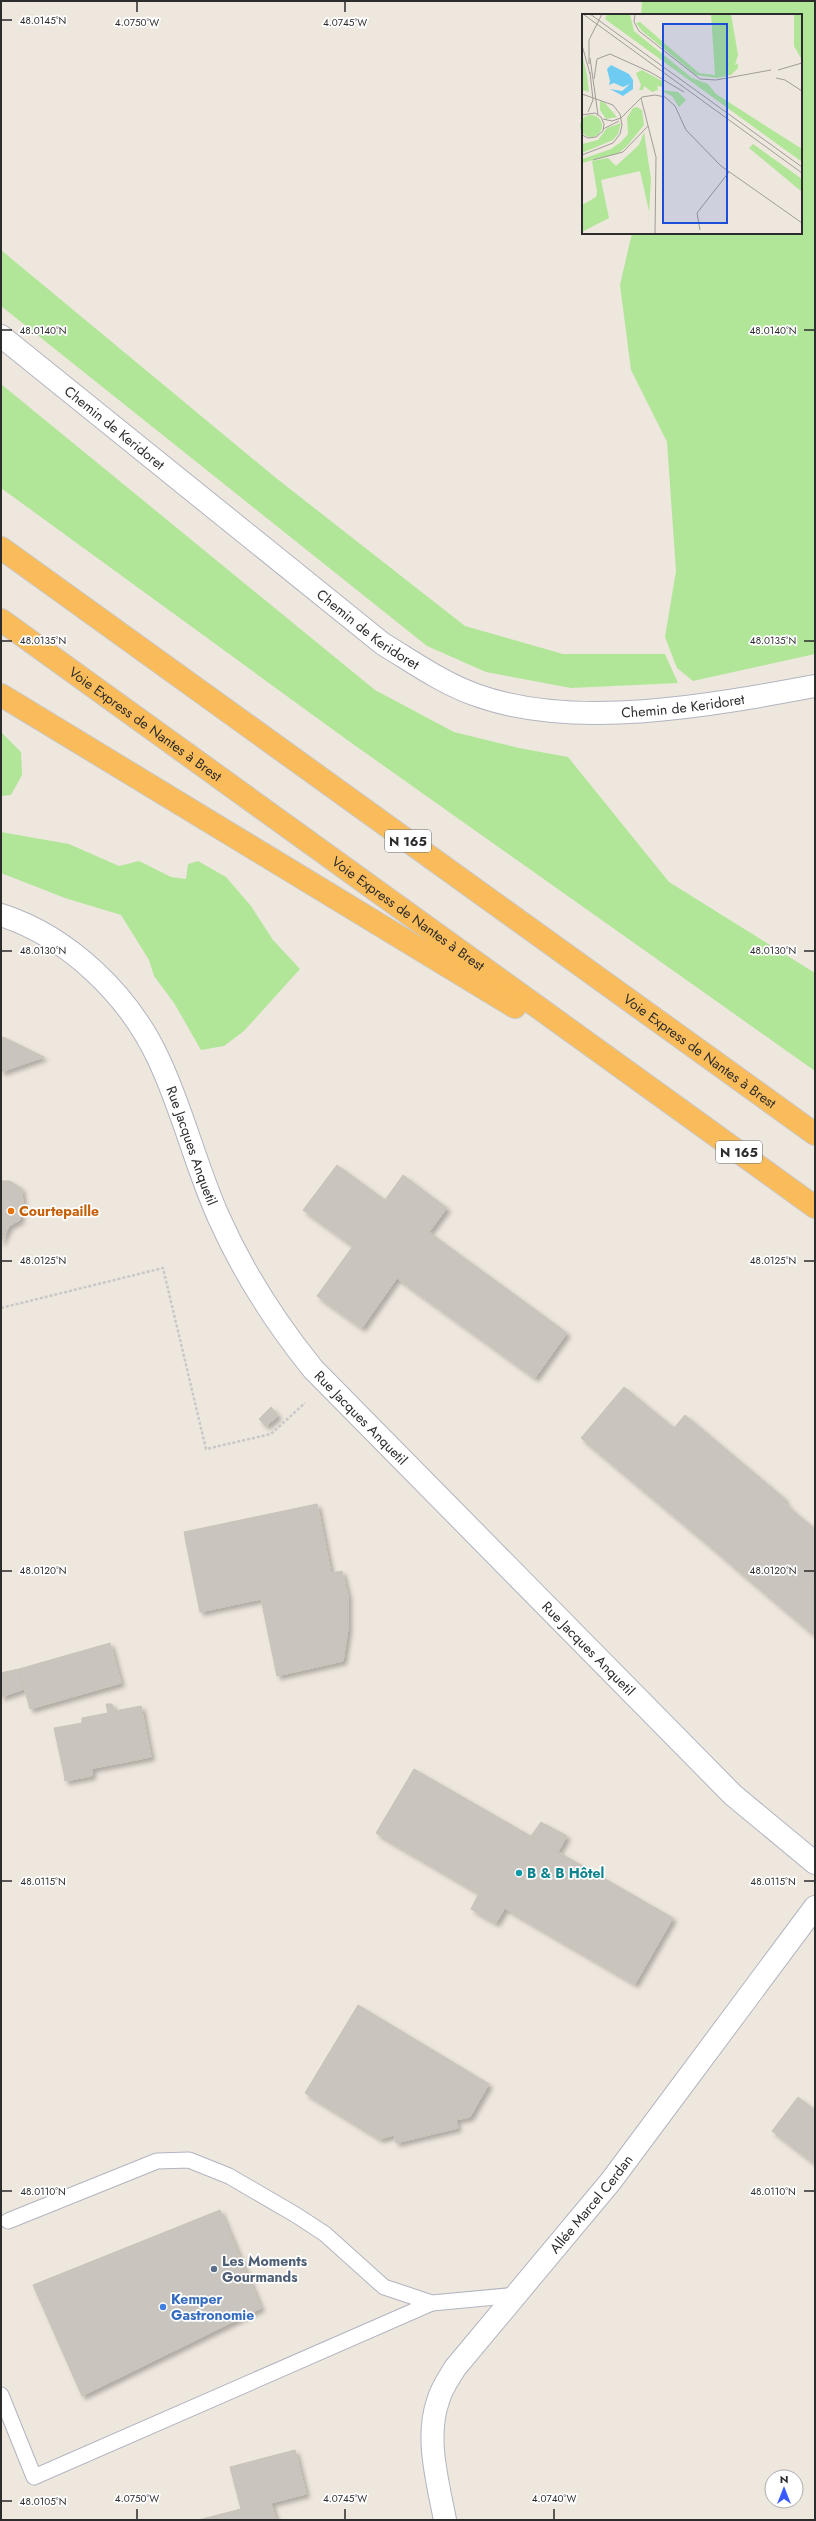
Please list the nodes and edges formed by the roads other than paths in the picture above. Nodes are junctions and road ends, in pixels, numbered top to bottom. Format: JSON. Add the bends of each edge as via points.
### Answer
{"nodes":[{"id":1,"x":1,"y":336,"type":"edge"},
{"id":2,"x":1,"y":548,"type":"edge"},
{"id":3,"x":1,"y":620,"type":"edge"},
{"id":4,"x":815,"y":686,"type":"edge"},
{"id":5,"x":1,"y":695,"type":"edge"},
{"id":6,"x":1,"y":915,"type":"edge"},
{"id":7,"x":662,"y":1097,"type":"junction"},
{"id":8,"x":815,"y":1134,"type":"edge"},
{"id":9,"x":815,"y":1207,"type":"edge"},
{"id":10,"x":815,"y":1863,"type":"edge"},
{"id":11,"x":815,"y":1907,"type":"edge"},
{"id":12,"x":8,"y":2221,"type":"dead end"},
{"id":13,"x":517,"y":2295,"type":"junction"},
{"id":14,"x":432,"y":2303,"type":"junction"},
{"id":15,"x":1,"y":2395,"type":"edge"},
{"id":16,"x":445,"y":2520,"type":"edge"}],
"edges":[{"from":1,"to":4,"type":"street","name":"Chemin de Keridoret","via":[[383,644],[433,675],[475,695],[514,706],[553,712],[616,713]]},
{"from":2,"to":8,"type":"highway","name":"Voie Express de Nantes à Brest","number":"N 165"},
{"from":3,"to":7,"type":"highway","name":"Voie Express de Nantes à Brest","number":"N 165"},
{"from":5,"to":7,"type":"highway"},
{"from":6,"to":10,"type":"street","name":"Rue Jacques Anquetil","via":[[34,928],[80,958],[120,999],[150,1041],[174,1095],[208,1193],[248,1276],[292,1343],[326,1383],[733,1796]]},
{"from":7,"to":9,"type":"highway","name":"Voie Express de Nantes à Brest","number":"N 165"},
{"from":11,"to":13,"type":"street","name":"Allée Marcel Cerdan","via":[[611,2181]]},
{"from":12,"to":14,"type":"lane","via":[[157,2161],[189,2160],[228,2176],[296,2215],[325,2234],[384,2287]]},
{"from":13,"to":14,"type":"lane"},
{"from":13,"to":16,"type":"street","name":"Allée Marcel Cerdan","via":[[455,2368],[438,2400],[434,2413],[433,2451]]},
{"from":14,"to":15,"type":"lane","via":[[34,2477]]}]}
